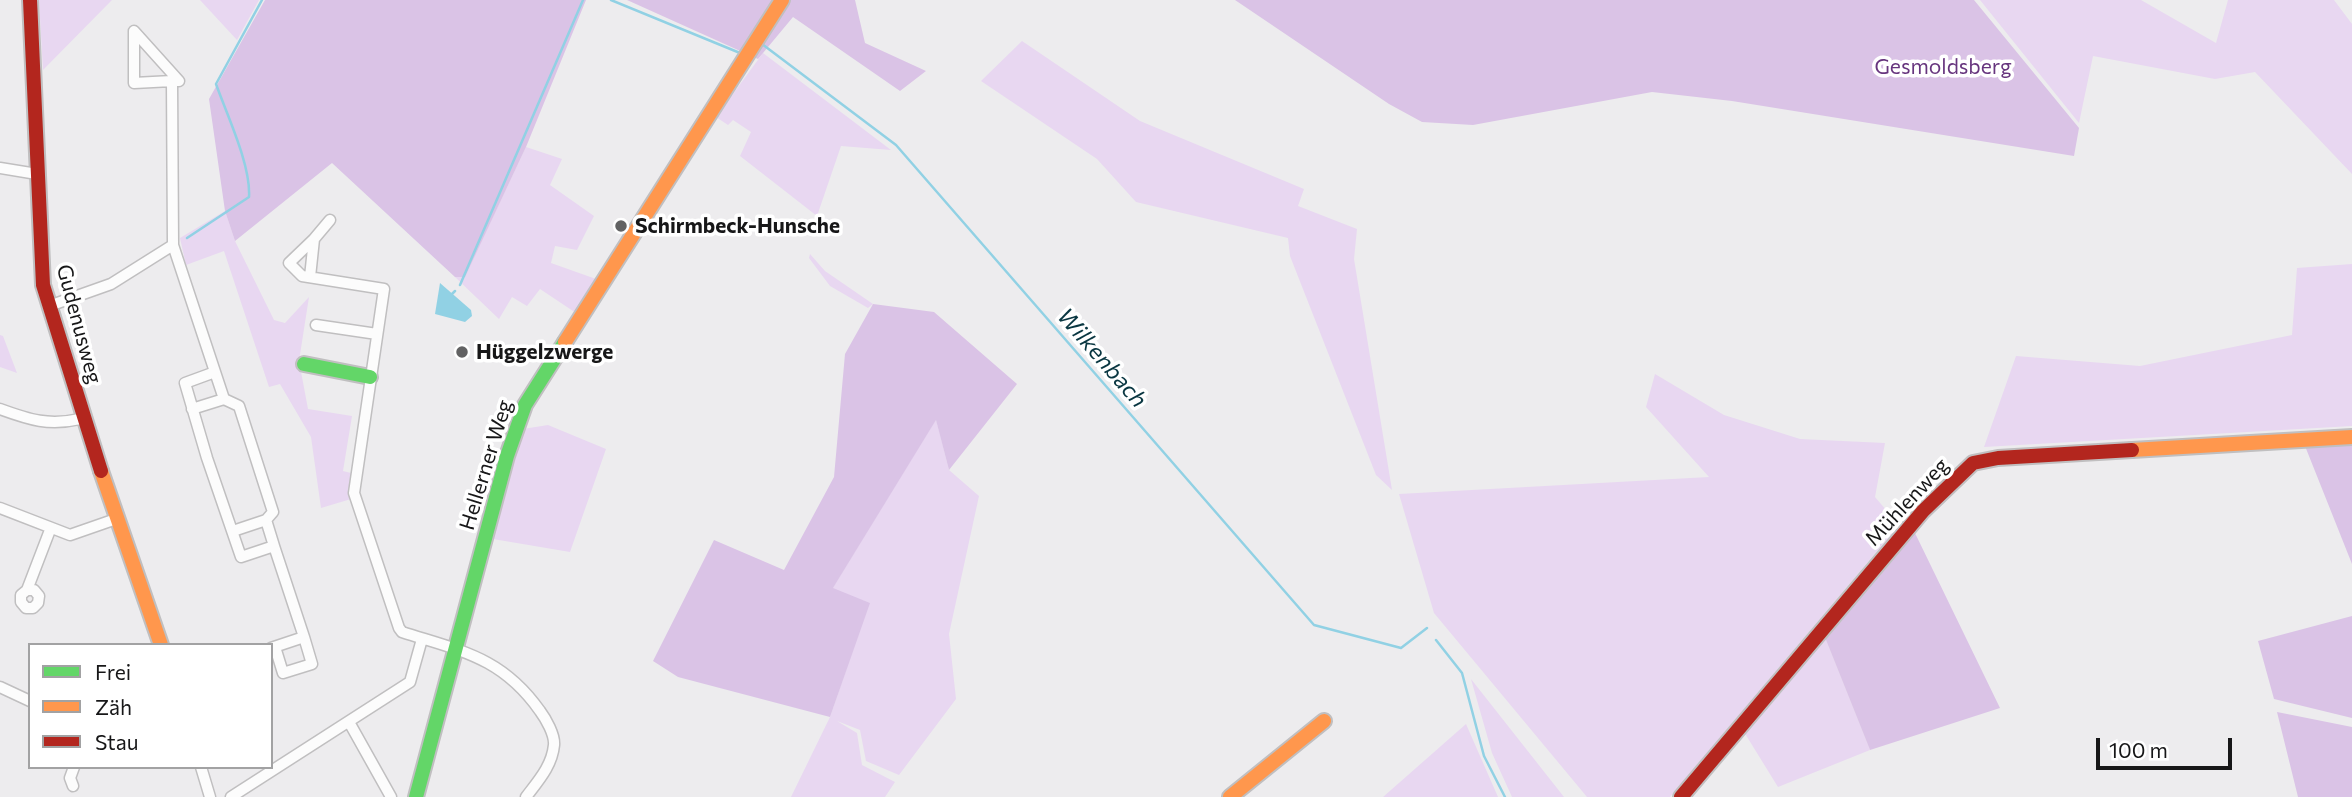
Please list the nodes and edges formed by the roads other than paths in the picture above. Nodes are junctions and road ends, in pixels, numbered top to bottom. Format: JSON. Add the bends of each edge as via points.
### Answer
{"nodes":[{"id":1,"x":30,"y":0,"type":"edge"},
{"id":2,"x":782,"y":0,"type":"edge"},
{"id":3,"x":172,"y":81,"type":"junction"},
{"id":4,"x":0,"y":168,"type":"edge"},
{"id":5,"x":37,"y":174,"type":"junction"},
{"id":6,"x":330,"y":220,"type":"dead end"},
{"id":7,"x":314,"y":239,"type":"junction"},
{"id":8,"x":173,"y":246,"type":"junction"},
{"id":9,"x":310,"y":277,"type":"junction"},
{"id":10,"x":49,"y":306,"type":"junction"},
{"id":11,"x":316,"y":325,"type":"dead end"},
{"id":12,"x":377,"y":334,"type":"junction"},
{"id":13,"x":304,"y":364,"type":"dead end"},
{"id":14,"x":215,"y":372,"type":"junction"},
{"id":15,"x":370,"y":377,"type":"junction"},
{"id":16,"x":223,"y":399,"type":"junction"},
{"id":17,"x":0,"y":409,"type":"edge"},
{"id":18,"x":192,"y":409,"type":"junction"},
{"id":19,"x":85,"y":422,"type":"junction"},
{"id":20,"x":2352,"y":438,"type":"edge"},
{"id":21,"x":0,"y":509,"type":"edge"},
{"id":22,"x":116,"y":519,"type":"junction"},
{"id":23,"x":266,"y":520,"type":"junction"},
{"id":24,"x":50,"y":530,"type":"junction"},
{"id":25,"x":233,"y":531,"type":"junction"},
{"id":26,"x":274,"y":546,"type":"junction"},
{"id":27,"x":27,"y":590,"type":"dead end"},
{"id":28,"x":304,"y":637,"type":"junction"},
{"id":29,"x":422,"y":639,"type":"junction"},
{"id":30,"x":160,"y":643,"type":"edge"},
{"id":31,"x":273,"y":647,"type":"edge"},
{"id":32,"x":455,"y":648,"type":"junction"},
{"id":33,"x":1,"y":689,"type":"edge"},
{"id":34,"x":28,"y":700,"type":"edge"},
{"id":35,"x":1324,"y":721,"type":"dead end"},
{"id":36,"x":349,"y":722,"type":"junction"},
{"id":37,"x":73,"y":769,"type":"edge"},
{"id":38,"x":202,"y":769,"type":"edge"},
{"id":39,"x":73,"y":786,"type":"dead end"},
{"id":40,"x":210,"y":797,"type":"edge"},
{"id":41,"x":232,"y":797,"type":"edge"},
{"id":42,"x":391,"y":797,"type":"edge"},
{"id":43,"x":416,"y":797,"type":"edge"},
{"id":44,"x":526,"y":797,"type":"edge"},
{"id":45,"x":1230,"y":797,"type":"edge"},
{"id":46,"x":1681,"y":797,"type":"edge"}],
"edges":[{"from":1,"to":5,"type":"street","name":"Gudenusweg"},
{"from":2,"to":32,"type":"street","name":"Hellerner Weg","via":[[525,405]]},
{"from":3,"to":3,"type":"street","via":[[179,81],[134,31],[134,83]]},
{"from":3,"to":8,"type":"street"},
{"from":4,"to":5,"type":"street"},
{"from":5,"to":10,"type":"street","name":"Gudenusweg","via":[[41,272]]},
{"from":6,"to":7,"type":"street"},
{"from":7,"to":9,"type":"street"},
{"from":7,"to":9,"type":"street","via":[[289,263],[302,276]]},
{"from":8,"to":10,"type":"street","via":[[111,284]]},
{"from":8,"to":14,"type":"street"},
{"from":9,"to":12,"type":"street","via":[[384,289]]},
{"from":10,"to":19,"type":"street","name":"Gudenusweg"},
{"from":11,"to":12,"type":"street"},
{"from":12,"to":15,"type":"street"},
{"from":13,"to":15,"type":"street"},
{"from":14,"to":16,"type":"street"},
{"from":14,"to":18,"type":"street","via":[[185,383]]},
{"from":15,"to":29,"type":"street","via":[[354,493],[398,628]]},
{"from":16,"to":18,"type":"street"},
{"from":16,"to":23,"type":"street","via":[[239,406],[273,512]]},
{"from":17,"to":19,"type":"street","via":[[36,422]]},
{"from":18,"to":25,"type":"street"},
{"from":19,"to":22,"type":"street","name":"Gudenusweg"},
{"from":20,"to":46,"type":"street","name":"Mühlenweg","via":[[1998,458],[1973,464],[1923,511]]},
{"from":21,"to":24,"type":"street"},
{"from":22,"to":24,"type":"street","via":[[70,535]]},
{"from":22,"to":30,"type":"street","name":"Gudenusweg"},
{"from":23,"to":25,"type":"street"},
{"from":23,"to":26,"type":"street"},
{"from":24,"to":27,"type":"street"},
{"from":25,"to":26,"type":"street","via":[[241,557]]},
{"from":26,"to":28,"type":"street"},
{"from":28,"to":31,"type":"street"},
{"from":28,"to":31,"type":"street","via":[[312,664],[283,673]]},
{"from":29,"to":32,"type":"street"},
{"from":29,"to":36,"type":"street","via":[[410,682]]},
{"from":32,"to":43,"type":"street","name":"Hellerner Weg"},
{"from":32,"to":44,"type":"street","via":[[507,673],[526,690],[545,718],[555,743],[547,769]]},
{"from":33,"to":34,"type":"street"},
{"from":35,"to":45,"type":"street"},
{"from":36,"to":41,"type":"street"},
{"from":36,"to":42,"type":"street"},
{"from":37,"to":39,"type":"street"},
{"from":38,"to":40,"type":"street"}]}
